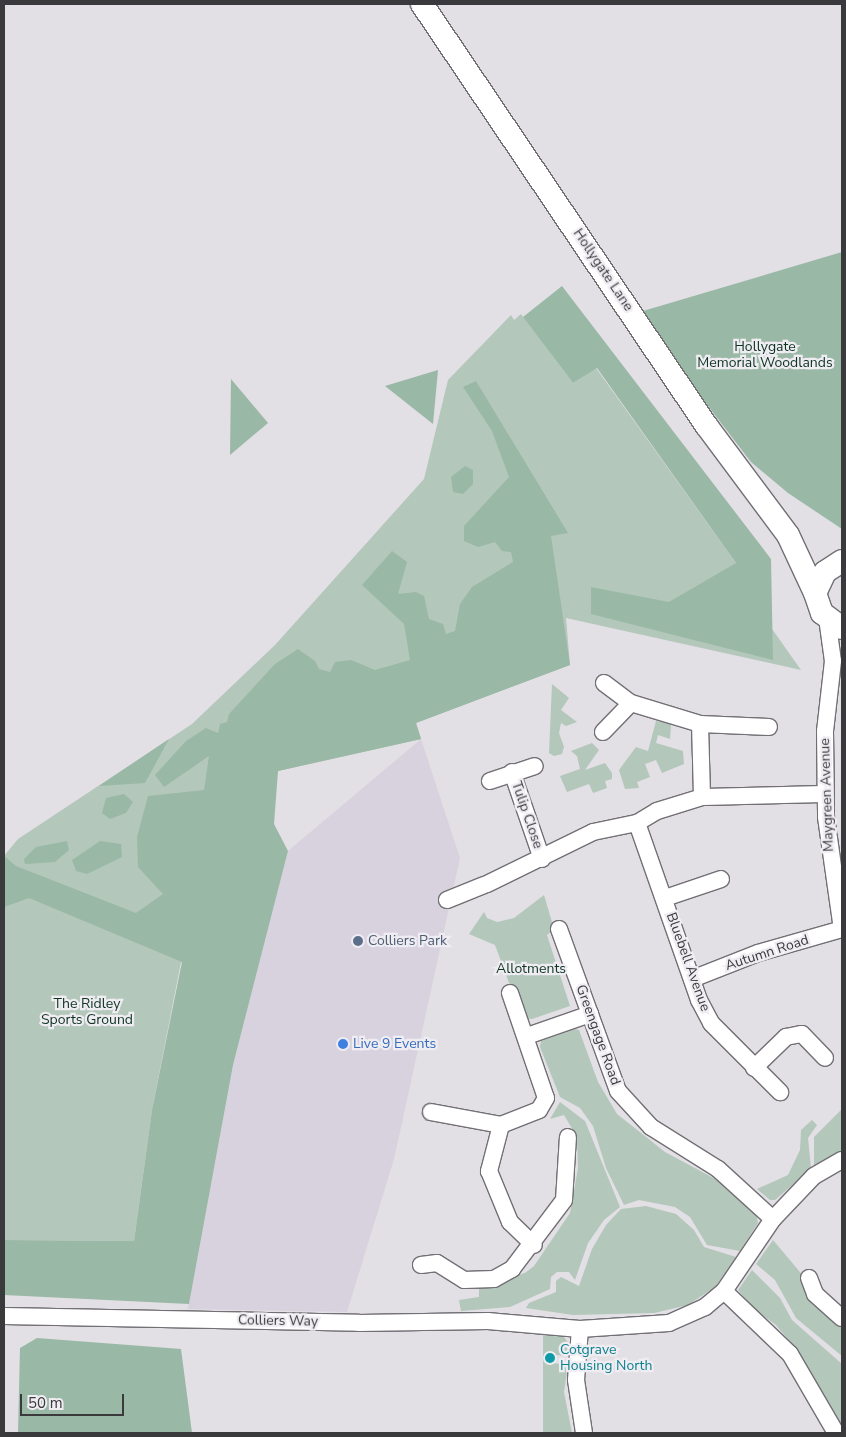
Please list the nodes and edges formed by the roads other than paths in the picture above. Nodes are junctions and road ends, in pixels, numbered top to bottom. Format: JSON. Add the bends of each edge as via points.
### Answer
{"nodes":[{"id":1,"x":422,"y":4,"type":"edge"},
{"id":2,"x":788,"y":535,"type":"junction"},
{"id":3,"x":842,"y":560,"type":"edge"},
{"id":4,"x":816,"y":593,"type":"junction"},
{"id":5,"x":835,"y":623,"type":"edge"},
{"id":6,"x":838,"y":655,"type":"edge"},
{"id":7,"x":604,"y":683,"type":"dead end"},
{"id":8,"x":631,"y":703,"type":"junction"},
{"id":9,"x":700,"y":724,"type":"junction"},
{"id":10,"x":769,"y":727,"type":"dead end"},
{"id":11,"x":603,"y":732,"type":"dead end"},
{"id":12,"x":536,"y":766,"type":"dead end"},
{"id":13,"x":512,"y":772,"type":"junction"},
{"id":14,"x":490,"y":781,"type":"dead end"},
{"id":15,"x":825,"y":794,"type":"junction"},
{"id":16,"x":702,"y":797,"type":"junction"},
{"id":17,"x":637,"y":823,"type":"junction"},
{"id":18,"x":542,"y":859,"type":"junction"},
{"id":19,"x":721,"y":879,"type":"dead end"},
{"id":20,"x":665,"y":898,"type":"junction"},
{"id":21,"x":448,"y":900,"type":"dead end"},
{"id":22,"x":559,"y":929,"type":"dead end"},
{"id":23,"x":842,"y":929,"type":"edge"},
{"id":24,"x":692,"y":979,"type":"junction"},
{"id":25,"x":510,"y":992,"type":"dead end"},
{"id":26,"x":590,"y":1014,"type":"junction"},
{"id":27,"x":527,"y":1036,"type":"junction"},
{"id":28,"x":825,"y":1058,"type":"dead end"},
{"id":29,"x":754,"y":1068,"type":"junction"},
{"id":30,"x":780,"y":1092,"type":"dead end"},
{"id":31,"x":431,"y":1112,"type":"dead end"},
{"id":32,"x":501,"y":1125,"type":"junction"},
{"id":33,"x":568,"y":1137,"type":"dead end"},
{"id":34,"x":842,"y":1160,"type":"edge"},
{"id":35,"x":773,"y":1219,"type":"junction"},
{"id":36,"x":530,"y":1250,"type":"junction"},
{"id":37,"x":421,"y":1265,"type":"dead end"},
{"id":38,"x":809,"y":1278,"type":"dead end"},
{"id":39,"x":724,"y":1291,"type":"junction"},
{"id":40,"x":4,"y":1316,"type":"edge"},
{"id":41,"x":842,"y":1318,"type":"edge"},
{"id":42,"x":580,"y":1329,"type":"junction"},
{"id":43,"x":584,"y":1433,"type":"edge"},
{"id":44,"x":836,"y":1433,"type":"edge"}],
"edges":[{"from":1,"to":2,"type":"street","name":"Hollygate Lane","via":[[706,425]]},
{"from":2,"to":3,"type":"street","name":"Hollygate Lane","via":[[824,556]]},
{"from":2,"to":4,"type":"street","name":"Hollygate Lane"},
{"from":3,"to":4,"type":"street","via":[[825,572]]},
{"from":4,"to":5,"type":"street","name":"Hollygate Lane"},
{"from":5,"to":6,"type":"street","name":"Maygreen Avenue"},
{"from":6,"to":15,"type":"street","name":"Maygreen Avenue","via":[[824,731]]},
{"from":7,"to":8,"type":"street"},
{"from":8,"to":9,"type":"street"},
{"from":8,"to":11,"type":"street"},
{"from":9,"to":10,"type":"street"},
{"from":9,"to":16,"type":"street"},
{"from":12,"to":13,"type":"street","name":"Tulip Close"},
{"from":13,"to":14,"type":"street","name":"Tulip Close"},
{"from":13,"to":18,"type":"street","name":"Tulip Close"},
{"from":15,"to":16,"type":"street"},
{"from":15,"to":23,"type":"street","name":"Maygreen Avenue","via":[[830,857]]},
{"from":16,"to":17,"type":"street","via":[[657,812]]},
{"from":17,"to":18,"type":"street","via":[[593,832]]},
{"from":17,"to":20,"type":"street","name":"Bluebell Avenue"},
{"from":18,"to":21,"type":"street"},
{"from":19,"to":20,"type":"street","name":"Bluebell Avenue"},
{"from":20,"to":24,"type":"street","name":"Bluebell Avenue"},
{"from":22,"to":26,"type":"street","name":"Greengage Road"},
{"from":23,"to":24,"type":"street","name":"Autumn Road","via":[[758,954]]},
{"from":24,"to":29,"type":"street","name":"Bluebell Avenue","via":[[711,1023]]},
{"from":25,"to":27,"type":"street"},
{"from":26,"to":27,"type":"street"},
{"from":26,"to":35,"type":"street","name":"Greengage Road","via":[[618,1091],[631,1108],[651,1127],[718,1169]]},
{"from":27,"to":32,"type":"street","via":[[546,1098],[539,1110]]},
{"from":28,"to":29,"type":"street","via":[[802,1034],[786,1037]]},
{"from":29,"to":30,"type":"street","name":"Bluebell Avenue"},
{"from":31,"to":32,"type":"street"},
{"from":32,"to":36,"type":"street","via":[[489,1171],[510,1222]]},
{"from":33,"to":36,"type":"street","via":[[564,1200]]},
{"from":34,"to":35,"type":"street","name":"Colliers Way","via":[[814,1176]]},
{"from":35,"to":39,"type":"street","name":"Colliers Way"},
{"from":36,"to":37,"type":"street","via":[[502,1276],[487,1280],[464,1280],[437,1263]]},
{"from":38,"to":41,"type":"street","via":[[815,1294]]},
{"from":39,"to":42,"type":"street","name":"Colliers Way","via":[[705,1307],[669,1324]]},
{"from":39,"to":44,"type":"street","via":[[790,1354]]},
{"from":40,"to":42,"type":"street","name":"Colliers Way","via":[[552,1325]]},
{"from":42,"to":43,"type":"street","via":[[576,1380]]}]}
